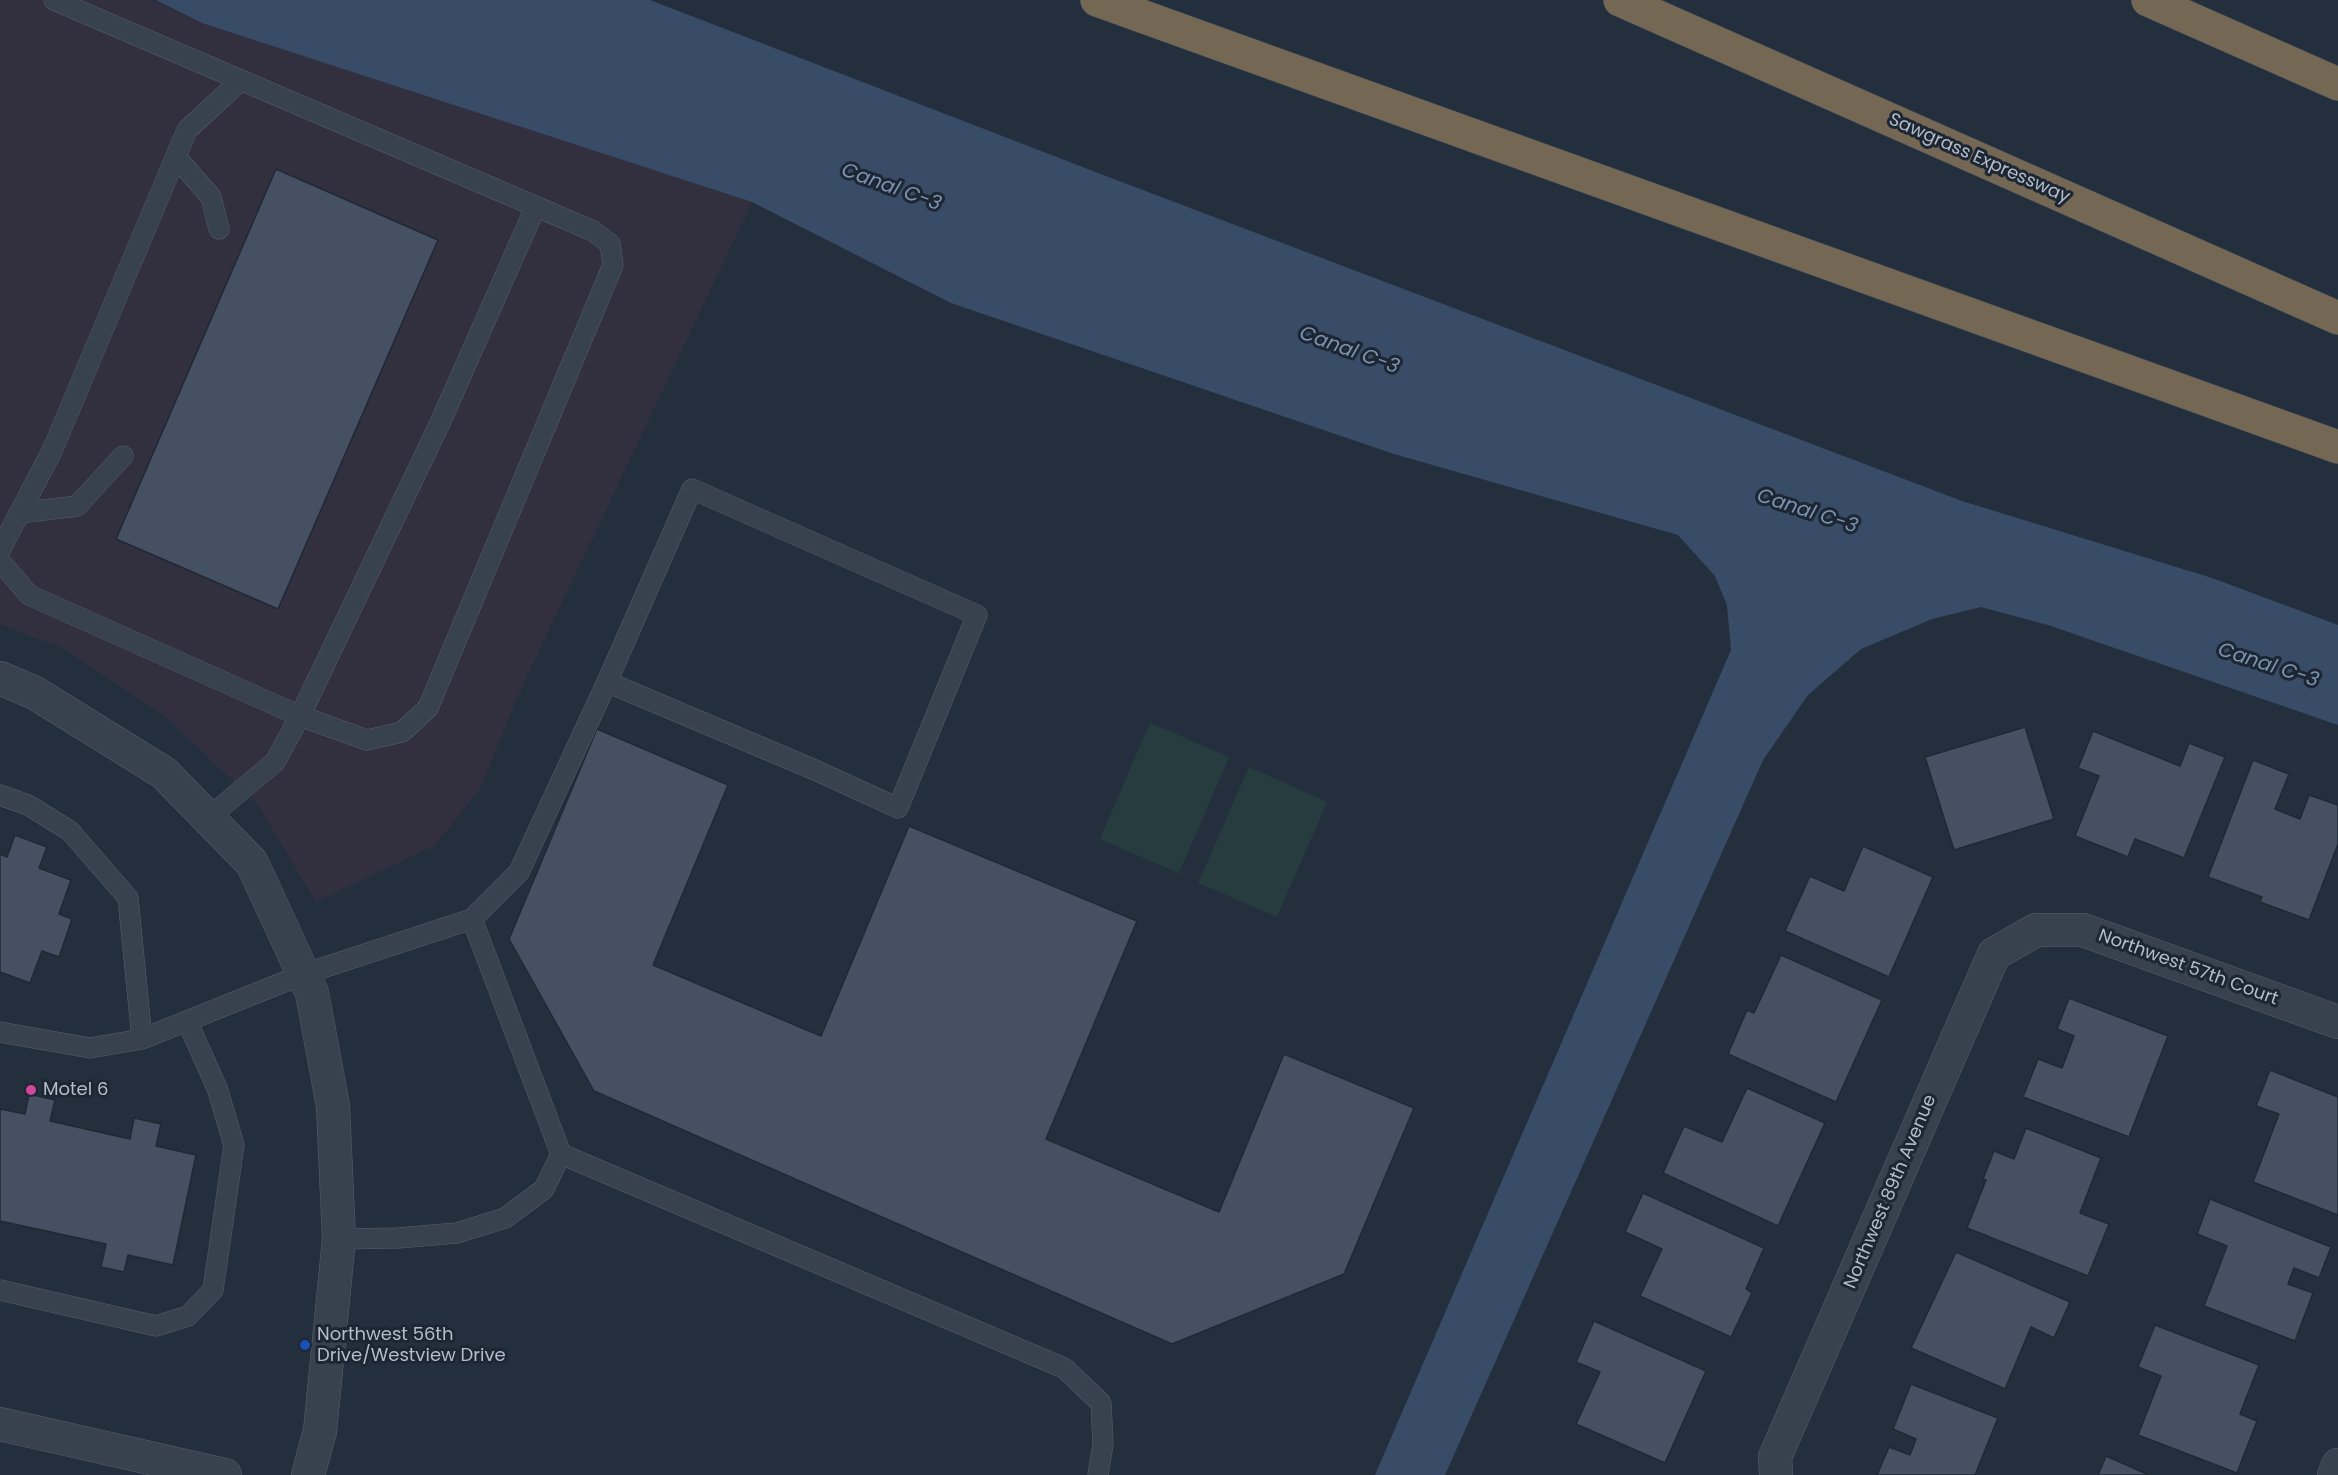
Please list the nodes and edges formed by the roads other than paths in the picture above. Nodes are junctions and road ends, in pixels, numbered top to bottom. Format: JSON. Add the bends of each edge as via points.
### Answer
{"nodes":[{"id":1,"x":54,"y":0,"type":"edge"},
{"id":2,"x":1097,"y":0,"type":"edge"},
{"id":3,"x":1620,"y":0,"type":"edge"},
{"id":4,"x":2148,"y":0,"type":"edge"},
{"id":5,"x":241,"y":80,"type":"junction"},
{"id":6,"x":2338,"y":84,"type":"edge"},
{"id":7,"x":176,"y":157,"type":"junction"},
{"id":8,"x":536,"y":206,"type":"junction"},
{"id":9,"x":219,"y":229,"type":"dead end"},
{"id":10,"x":2338,"y":318,"type":"edge"},
{"id":11,"x":2338,"y":447,"type":"edge"},
{"id":12,"x":123,"y":456,"type":"dead end"},
{"id":13,"x":20,"y":513,"type":"junction"},
{"id":14,"x":0,"y":550,"type":"edge"},
{"id":15,"x":0,"y":561,"type":"edge"},
{"id":16,"x":0,"y":678,"type":"edge"},
{"id":17,"x":607,"y":682,"type":"junction"},
{"id":18,"x":300,"y":716,"type":"junction"},
{"id":19,"x":0,"y":795,"type":"edge"},
{"id":20,"x":207,"y":818,"type":"junction"},
{"id":21,"x":472,"y":919,"type":"junction"},
{"id":22,"x":2036,"y":930,"type":"joint"},
{"id":23,"x":304,"y":974,"type":"junction"},
{"id":24,"x":187,"y":1021,"type":"junction"},
{"id":25,"x":2338,"y":1022,"type":"edge"},
{"id":26,"x":0,"y":1032,"type":"edge"},
{"id":27,"x":142,"y":1039,"type":"junction"},
{"id":28,"x":561,"y":1154,"type":"junction"},
{"id":29,"x":339,"y":1239,"type":"junction"},
{"id":30,"x":0,"y":1290,"type":"edge"},
{"id":31,"x":0,"y":1424,"type":"edge"},
{"id":32,"x":2338,"y":1465,"type":"edge"},
{"id":33,"x":225,"y":1475,"type":"edge"},
{"id":34,"x":308,"y":1475,"type":"edge"},
{"id":35,"x":1098,"y":1475,"type":"edge"},
{"id":36,"x":1776,"y":1475,"type":"edge"},
{"id":37,"x":2334,"y":1475,"type":"edge"}],
"edges":[{"from":1,"to":5,"type":"lane"},
{"from":2,"to":11,"type":"highway"},
{"from":3,"to":10,"type":"highway","name":"Sawgrass Expressway"},
{"from":4,"to":6,"type":"highway"},
{"from":5,"to":7,"type":"lane","via":[[187,130]]},
{"from":5,"to":8,"type":"lane"},
{"from":7,"to":9,"type":"lane","via":[[211,197]]},
{"from":7,"to":13,"type":"lane","via":[[52,451]]},
{"from":8,"to":18,"type":"lane","via":[[440,423]]},
{"from":8,"to":18,"type":"lane","via":[[593,231],[610,244],[613,265],[428,708],[402,732],[367,740]]},
{"from":12,"to":13,"type":"lane","via":[[77,506]]},
{"from":13,"to":14,"type":"lane"},
{"from":15,"to":18,"type":"lane","via":[[29,595]]},
{"from":16,"to":20,"type":"street","via":[[36,693],[164,773]]},
{"from":17,"to":17,"type":"lane","via":[[898,808],[976,615],[692,489]]},
{"from":17,"to":21,"type":"lane","via":[[519,872]]},
{"from":18,"to":20,"type":"lane","via":[[275,762]]},
{"from":19,"to":27,"type":"lane","via":[[28,806],[70,831],[128,898]]},
{"from":20,"to":23,"type":"street","via":[[252,863]]},
{"from":21,"to":23,"type":"lane"},
{"from":21,"to":28,"type":"lane"},
{"from":22,"to":25,"type":"street","name":"Northwest 57th Court","via":[[2083,930]]},
{"from":22,"to":36,"type":"street","name":"Northwest 89th Avenue","via":[[1994,954],[1775,1457]]},
{"from":23,"to":24,"type":"lane"},
{"from":23,"to":29,"type":"street","via":[[312,993],[333,1106]]},
{"from":24,"to":27,"type":"lane"},
{"from":24,"to":30,"type":"lane","via":[[217,1088],[234,1145],[213,1290],[188,1316],[156,1326]]},
{"from":26,"to":27,"type":"lane","via":[[90,1048]]},
{"from":28,"to":29,"type":"lane","via":[[544,1190],[505,1218],[457,1233]]},
{"from":28,"to":35,"type":"lane","via":[[1064,1368],[1101,1403],[1103,1444]]},
{"from":29,"to":34,"type":"street","via":[[320,1431]]},
{"from":31,"to":33,"type":"street"},
{"from":32,"to":37,"type":"street"}]}
